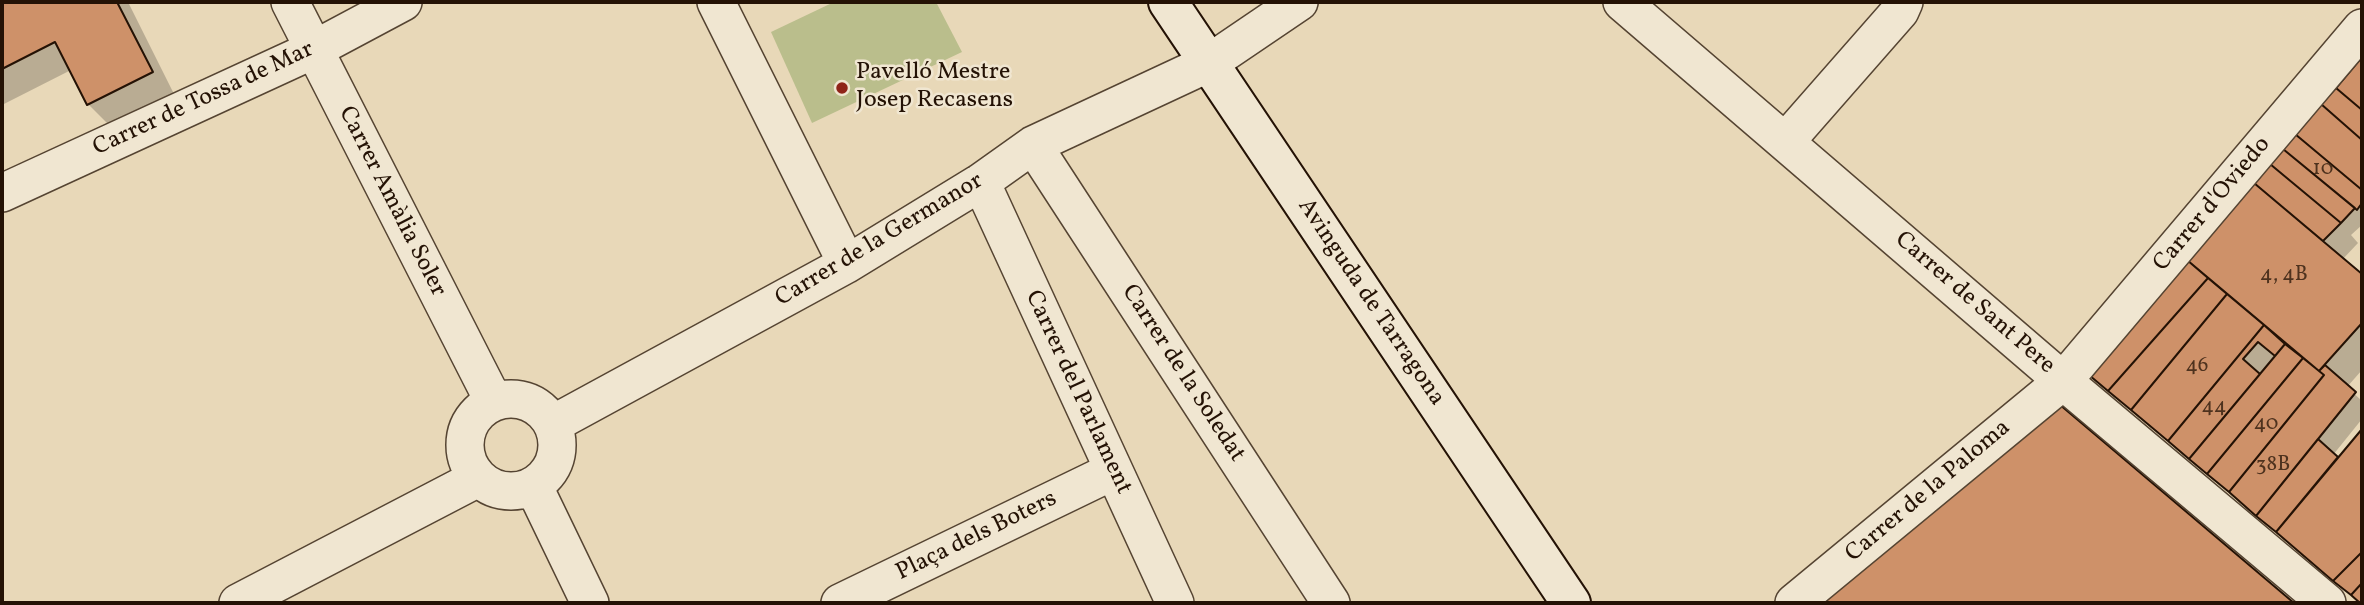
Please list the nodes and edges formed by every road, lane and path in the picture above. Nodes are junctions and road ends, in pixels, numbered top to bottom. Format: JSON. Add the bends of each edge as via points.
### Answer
{"nodes":[{"id":1,"x":289,"y":2,"type":"edge"},
{"id":2,"x":403,"y":2,"type":"edge"},
{"id":3,"x":716,"y":2,"type":"edge"},
{"id":4,"x":1168,"y":2,"type":"edge"},
{"id":5,"x":1299,"y":2,"type":"edge"},
{"id":6,"x":1622,"y":2,"type":"edge"},
{"id":7,"x":1902,"y":6,"type":"edge"},
{"id":8,"x":2362,"y":28,"type":"edge"},
{"id":9,"x":313,"y":50,"type":"junction"},
{"id":10,"x":1209,"y":63,"type":"junction"},
{"id":11,"x":1786,"y":141,"type":"junction"},
{"id":12,"x":1033,"y":145,"type":"junction"},
{"id":13,"x":981,"y":182,"type":"junction"},
{"id":14,"x":2,"y":193,"type":"edge"},
{"id":15,"x":847,"y":264,"type":"junction"},
{"id":16,"x":2063,"y":382,"type":"junction"},
{"id":17,"x":494,"y":402,"type":"junction"},
{"id":18,"x":553,"y":424,"type":"junction"},
{"id":19,"x":1113,"y":471,"type":"junction"},
{"id":20,"x":478,"y":478,"type":"junction"},
{"id":21,"x":534,"y":487,"type":"junction"},
{"id":22,"x":238,"y":603,"type":"edge"},
{"id":23,"x":590,"y":603,"type":"edge"},
{"id":24,"x":841,"y":603,"type":"edge"},
{"id":25,"x":1175,"y":603,"type":"edge"},
{"id":26,"x":1331,"y":603,"type":"edge"},
{"id":27,"x":1571,"y":603,"type":"edge"},
{"id":28,"x":1794,"y":603,"type":"edge"},
{"id":29,"x":2327,"y":603,"type":"edge"}],
"edges":[{"from":1,"to":9,"type":"street","name":"Carrer Amàlia Soler"},
{"from":2,"to":9,"type":"street","name":"Carrer de Tossa de Mar"},
{"from":3,"to":15,"type":"street"},
{"from":4,"to":10,"type":"street","name":"Avinguda de Tarragona"},
{"from":5,"to":10,"type":"street","name":"Carrer de la Germanor"},
{"from":6,"to":11,"type":"street","name":"Carrer de Sant Pere"},
{"from":7,"to":11,"type":"street"},
{"from":8,"to":16,"type":"street","name":"Carrer d'Oviedo"},
{"from":9,"to":14,"type":"street","name":"Carrer de Tossa de Mar"},
{"from":9,"to":17,"type":"street","name":"Carrer Amàlia Soler"},
{"from":10,"to":12,"type":"street","name":"Carrer de la Germanor"},
{"from":10,"to":27,"type":"street","name":"Avinguda de Tarragona"},
{"from":11,"to":16,"type":"street","name":"Carrer de Sant Pere"},
{"from":12,"to":13,"type":"street","name":"Carrer de la Germanor"},
{"from":12,"to":26,"type":"street","name":"Carrer de la Soledat"},
{"from":13,"to":15,"type":"street","name":"Carrer de la Germanor"},
{"from":13,"to":19,"type":"street","name":"Carrer del Parlament"},
{"from":15,"to":18,"type":"street","name":"Carrer de la Germanor"},
{"from":16,"to":28,"type":"street","name":"Carrer de la Paloma"},
{"from":16,"to":29,"type":"street","name":"Carrer de Sant Pere"},
{"from":17,"to":18,"type":"street","via":[[517,398],[538,407]]},
{"from":17,"to":20,"type":"street","via":[[481,409],[466,435],[465,451]]},
{"from":18,"to":21,"type":"street","via":[[558,441],[556,459]]},
{"from":19,"to":24,"type":"street","name":"Plaça dels Boters"},
{"from":19,"to":25,"type":"street","name":"Carrer del Parlament"},
{"from":20,"to":21,"type":"street","via":[[504,492]]},
{"from":20,"to":22,"type":"street"},
{"from":21,"to":23,"type":"street"}]}
